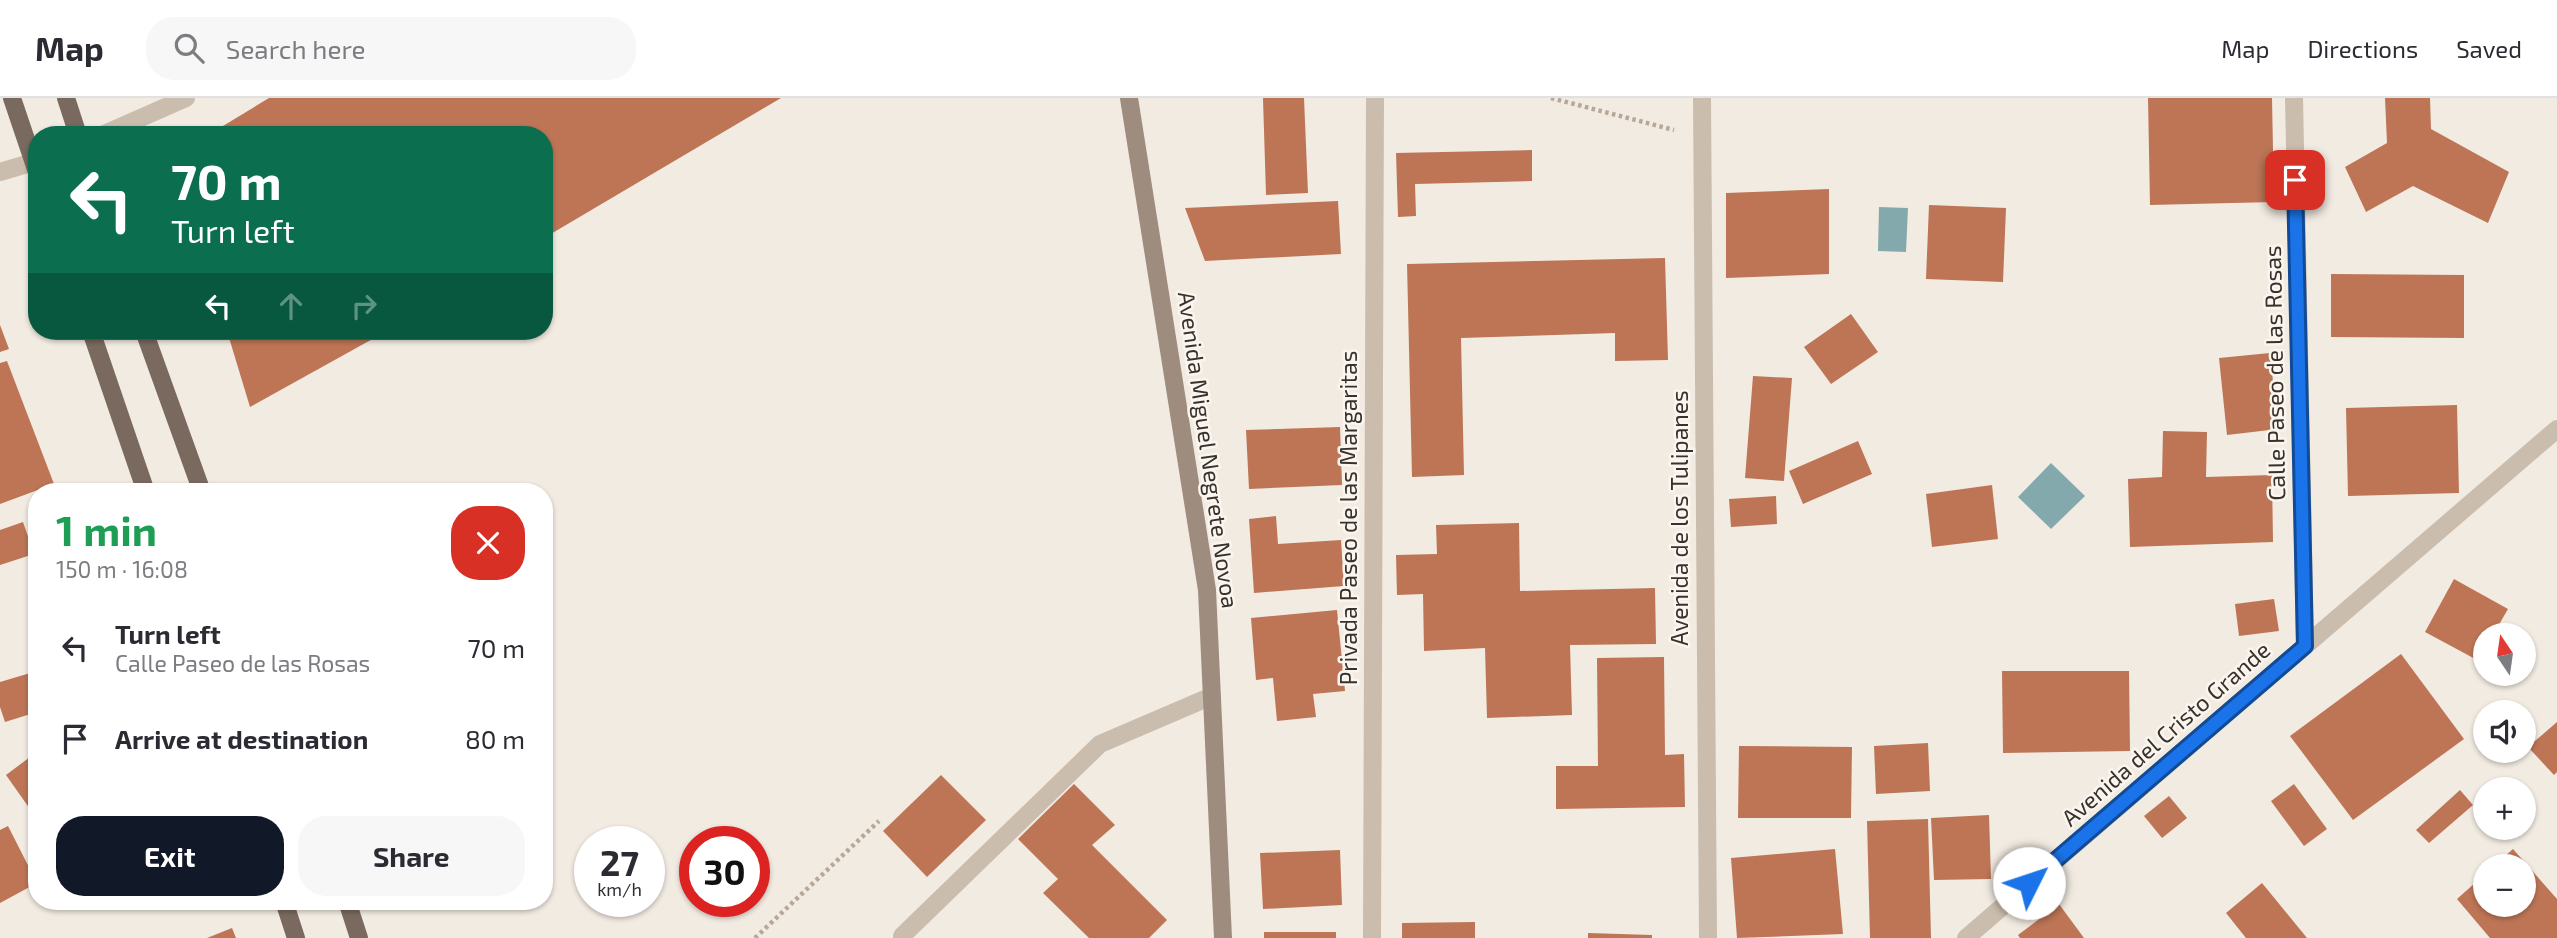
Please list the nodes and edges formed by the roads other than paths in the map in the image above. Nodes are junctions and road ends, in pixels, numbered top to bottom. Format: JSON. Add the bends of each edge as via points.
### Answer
{"nodes":[{"id":1,"x":12,"y":98,"type":"edge"},
{"id":2,"x":66,"y":98,"type":"edge"},
{"id":3,"x":186,"y":98,"type":"edge"},
{"id":4,"x":1129,"y":98,"type":"edge"},
{"id":5,"x":1375,"y":98,"type":"edge"},
{"id":6,"x":1702,"y":98,"type":"edge"},
{"id":7,"x":2294,"y":98,"type":"edge"},
{"id":8,"x":75,"y":126,"type":"edge"},
{"id":9,"x":122,"y":126,"type":"edge"},
{"id":10,"x":28,"y":143,"type":"edge"},
{"id":11,"x":28,"y":167,"type":"edge"},
{"id":12,"x":0,"y":172,"type":"edge"},
{"id":13,"x":94,"y":340,"type":"edge"},
{"id":14,"x":147,"y":340,"type":"edge"},
{"id":15,"x":2557,"y":429,"type":"edge"},
{"id":16,"x":143,"y":483,"type":"edge"},
{"id":17,"x":199,"y":483,"type":"edge"},
{"id":18,"x":2305,"y":646,"type":"junction"},
{"id":19,"x":1212,"y":696,"type":"junction"},
{"id":20,"x":287,"y":910,"type":"edge"},
{"id":21,"x":350,"y":910,"type":"edge"},
{"id":22,"x":902,"y":936,"type":"edge"},
{"id":23,"x":296,"y":938,"type":"edge"},
{"id":24,"x":359,"y":938,"type":"edge"},
{"id":25,"x":1223,"y":938,"type":"edge"},
{"id":26,"x":1373,"y":938,"type":"edge"},
{"id":27,"x":1708,"y":938,"type":"edge"},
{"id":28,"x":1966,"y":938,"type":"edge"}],
"edges":[{"from":1,"to":10,"type":"main road"},
{"from":2,"to":8,"type":"main road"},
{"from":3,"to":9,"type":"street"},
{"from":4,"to":19,"type":"main road","name":"Avenida Miguel Negrete Novoa","via":[[1207,590]]},
{"from":5,"to":26,"type":"street","name":"Privada Paseo de las Margaritas"},
{"from":6,"to":27,"type":"street","name":"Avenida de los Tulipanes"},
{"from":7,"to":18,"type":"street","name":"Calle Paseo de las Rosas"},
{"from":11,"to":12,"type":"street"},
{"from":13,"to":16,"type":"main road"},
{"from":14,"to":17,"type":"main road"},
{"from":15,"to":18,"type":"street","name":"Avenida del Cristo Grande"},
{"from":18,"to":28,"type":"street","name":"Avenida del Cristo Grande"},
{"from":19,"to":22,"type":"street","via":[[1100,744]]},
{"from":19,"to":25,"type":"main road","name":"Avenida Miguel Negrete Novoa"},
{"from":20,"to":23,"type":"main road"},
{"from":21,"to":24,"type":"main road"}]}
